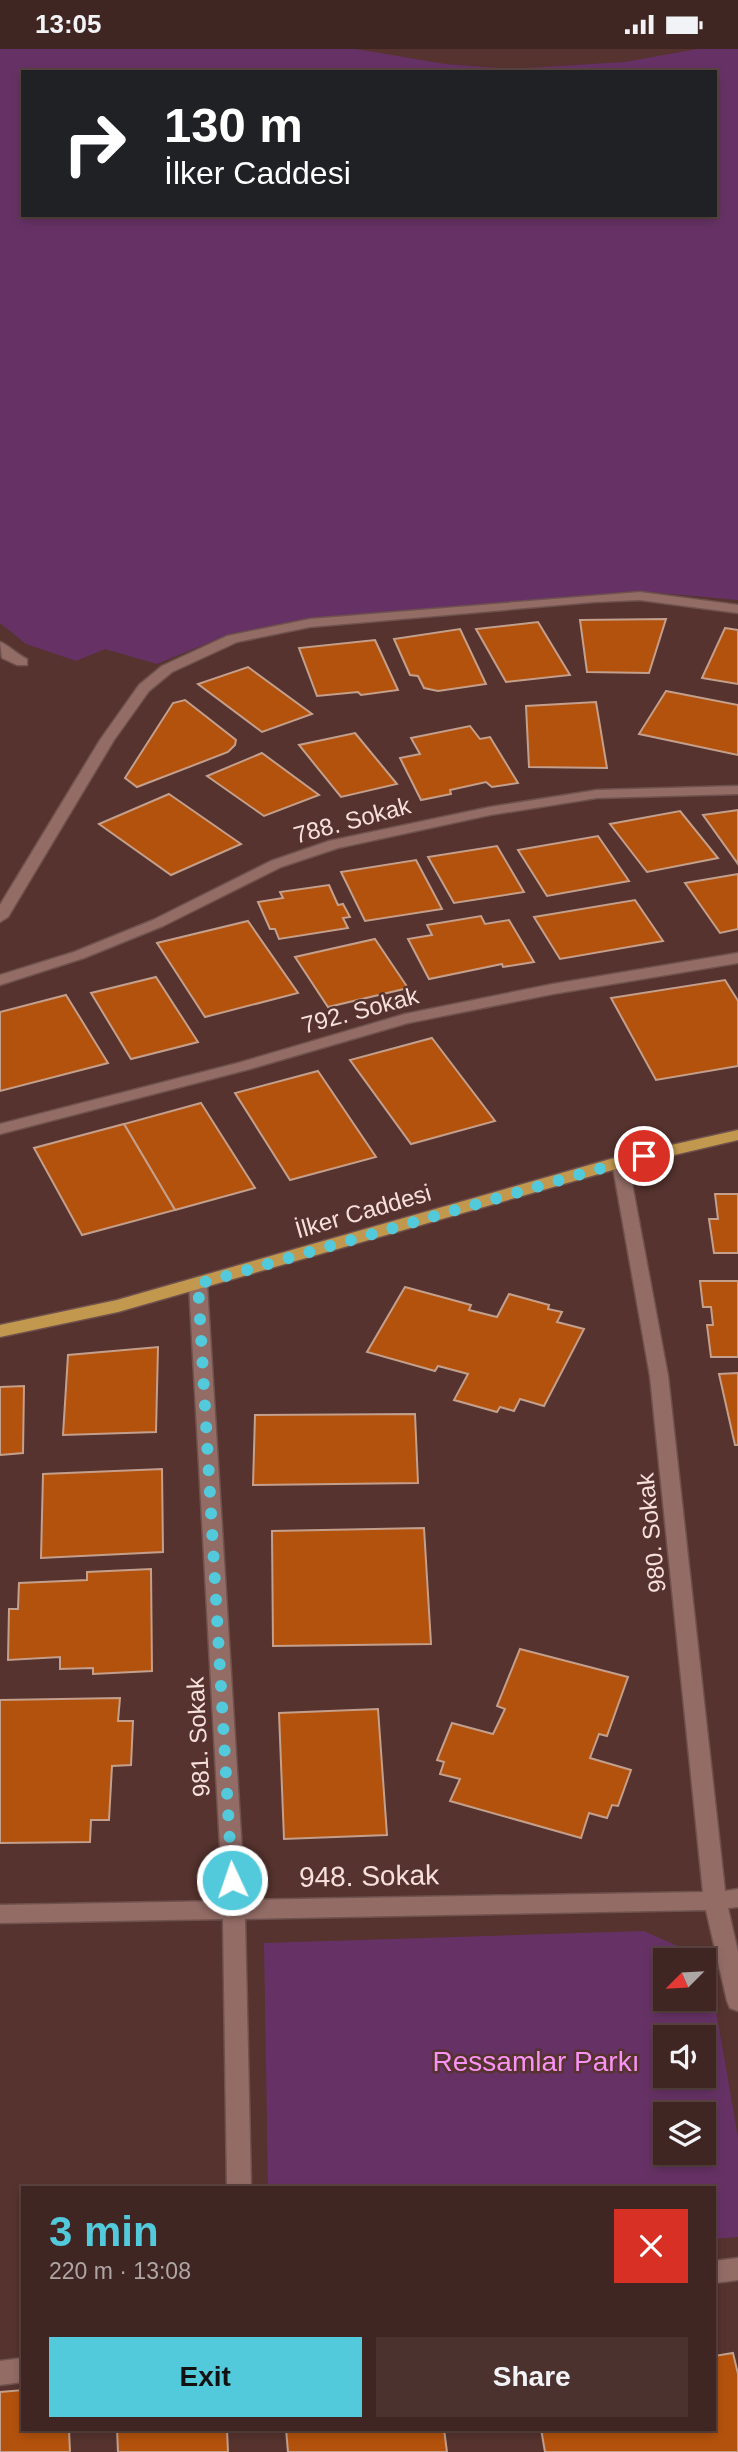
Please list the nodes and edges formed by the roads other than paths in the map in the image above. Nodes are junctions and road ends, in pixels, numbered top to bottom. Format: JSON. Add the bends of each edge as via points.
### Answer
{"nodes":[{"id":1,"x":738,"y":609,"type":"edge"},
{"id":2,"x":0,"y":646,"type":"edge"},
{"id":3,"x":22,"y":661,"type":"dead end"},
{"id":4,"x":738,"y":790,"type":"edge"},
{"id":5,"x":0,"y":917,"type":"edge"},
{"id":6,"x":738,"y":958,"type":"edge"},
{"id":7,"x":0,"y":980,"type":"edge"},
{"id":8,"x":0,"y":1129,"type":"edge"},
{"id":9,"x":738,"y":1135,"type":"edge"},
{"id":10,"x":620,"y":1162,"type":"junction"},
{"id":11,"x":198,"y":1284,"type":"junction"},
{"id":12,"x":0,"y":1331,"type":"edge"},
{"id":13,"x":738,"y":1898,"type":"edge"},
{"id":14,"x":715,"y":1901,"type":"junction"},
{"id":15,"x":234,"y":1907,"type":"junction"},
{"id":16,"x":0,"y":1914,"type":"edge"},
{"id":17,"x":738,"y":2001,"type":"edge"},
{"id":18,"x":239,"y":2186,"type":"edge"},
{"id":19,"x":738,"y":2269,"type":"edge"},
{"id":20,"x":716,"y":2272,"type":"edge"},
{"id":21,"x":21,"y":2370,"type":"edge"},
{"id":22,"x":0,"y":2373,"type":"edge"}],
"edges":[{"from":1,"to":5,"type":"street","via":[[640,596],[594,598],[310,623],[232,639],[167,669],[144,688],[107,740]]},
{"from":2,"to":3,"type":"street","via":[[7,656]]},
{"from":4,"to":7,"type":"street","name":"788. Sokak","via":[[597,794],[334,844],[276,864],[158,923]]},
{"from":6,"to":8,"type":"street","name":"792. Sokak","via":[[405,1019]]},
{"from":9,"to":10,"type":"main road","name":"İlker Caddesi"},
{"from":10,"to":11,"type":"main road","name":"İlker Caddesi"},
{"from":10,"to":14,"type":"street","name":"980. Sokak","via":[[659,1376]]},
{"from":11,"to":12,"type":"main road","name":"İlker Caddesi","via":[[105,1310]]},
{"from":11,"to":15,"type":"street","name":"981. Sokak"},
{"from":13,"to":14,"type":"street","name":"948. Sokak"},
{"from":14,"to":15,"type":"street","name":"948. Sokak"},
{"from":14,"to":17,"type":"street","name":"980. Sokak"},
{"from":15,"to":16,"type":"street","name":"948. Sokak"},
{"from":15,"to":18,"type":"street","name":"981. Sokak"},
{"from":19,"to":20,"type":"street"},
{"from":21,"to":22,"type":"street"}]}
